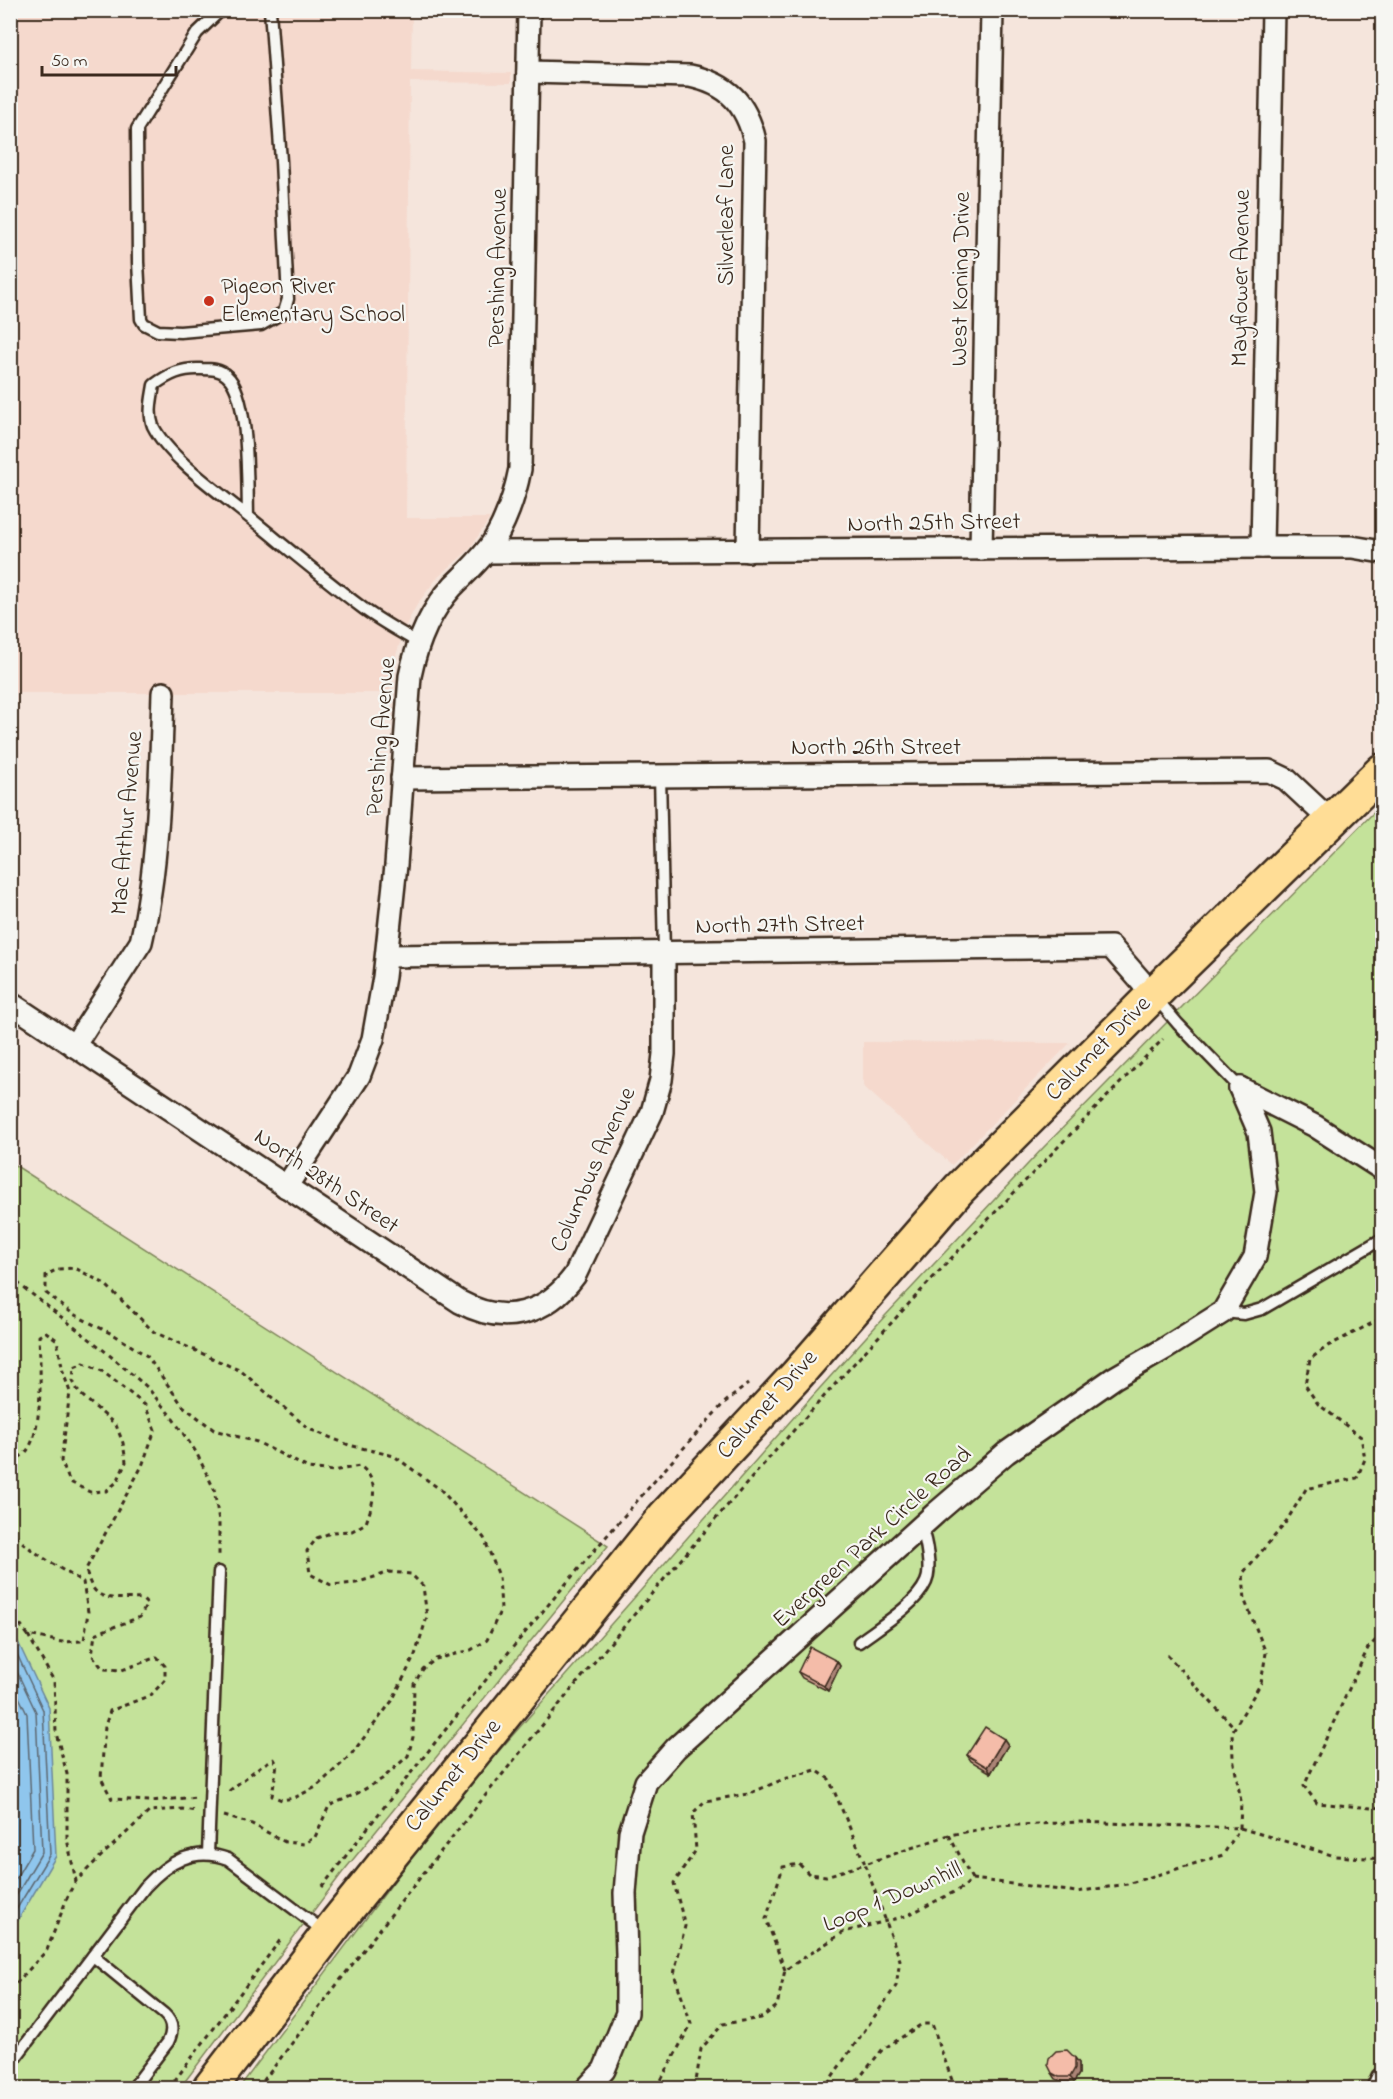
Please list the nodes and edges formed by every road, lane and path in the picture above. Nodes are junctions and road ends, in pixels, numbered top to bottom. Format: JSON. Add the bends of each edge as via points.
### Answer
{"nodes":[{"id":1,"x":221,"y":10,"type":"edge"},
{"id":2,"x":270,"y":10,"type":"edge"},
{"id":3,"x":529,"y":10,"type":"edge"},
{"id":4,"x":992,"y":10,"type":"edge"},
{"id":5,"x":1273,"y":10,"type":"edge"},
{"id":6,"x":528,"y":72,"type":"junction"},
{"id":7,"x":248,"y":516,"type":"junction"},
{"id":8,"x":1262,"y":547,"type":"junction"},
{"id":9,"x":981,"y":549,"type":"junction"},
{"id":10,"x":748,"y":551,"type":"junction"},
{"id":11,"x":486,"y":552,"type":"junction"},
{"id":12,"x":1383,"y":552,"type":"edge"},
{"id":13,"x":418,"y":643,"type":"junction"},
{"id":14,"x":163,"y":693,"type":"dead end"},
{"id":15,"x":1383,"y":771,"type":"edge"},
{"id":16,"x":660,"y":775,"type":"junction"},
{"id":17,"x":402,"y":778,"type":"junction"},
{"id":18,"x":1331,"y":821,"type":"junction"},
{"id":19,"x":664,"y":953,"type":"junction"},
{"id":20,"x":387,"y":956,"type":"junction"},
{"id":21,"x":1153,"y":995,"type":"junction"},
{"id":22,"x":10,"y":1003,"type":"edge"},
{"id":23,"x":1163,"y":1039,"type":"dead end"},
{"id":24,"x":1152,"y":1041,"type":"dead end"},
{"id":25,"x":74,"y":1046,"type":"junction"},
{"id":26,"x":1156,"y":1046,"type":"junction"},
{"id":27,"x":1240,"y":1088,"type":"junction"},
{"id":28,"x":1383,"y":1169,"type":"edge"},
{"id":29,"x":286,"y":1187,"type":"junction"},
{"id":30,"x":1383,"y":1239,"type":"edge"},
{"id":31,"x":10,"y":1277,"type":"edge"},
{"id":32,"x":10,"y":1290,"type":"edge"},
{"id":33,"x":560,"y":1294,"type":"joint"},
{"id":34,"x":10,"y":1298,"type":"edge"},
{"id":35,"x":1223,"y":1312,"type":"junction"},
{"id":36,"x":1383,"y":1318,"type":"edge"},
{"id":37,"x":748,"y":1384,"type":"dead end"},
{"id":38,"x":921,"y":1527,"type":"junction"},
{"id":39,"x":10,"y":1529,"type":"edge"},
{"id":40,"x":219,"y":1572,"type":"joint"},
{"id":41,"x":10,"y":1612,"type":"edge"},
{"id":42,"x":1383,"y":1634,"type":"edge"},
{"id":43,"x":28,"y":1635,"type":"junction"},
{"id":44,"x":859,"y":1642,"type":"dead end"},
{"id":45,"x":1167,"y":1655,"type":"dead end"},
{"id":46,"x":1235,"y":1728,"type":"junction"},
{"id":47,"x":1383,"y":1770,"type":"edge"},
{"id":48,"x":1383,"y":1782,"type":"edge"},
{"id":49,"x":1383,"y":1807,"type":"edge"},
{"id":50,"x":1240,"y":1828,"type":"junction"},
{"id":51,"x":950,"y":1835,"type":"junction"},
{"id":52,"x":208,"y":1854,"type":"junction"},
{"id":53,"x":1383,"y":1859,"type":"edge"},
{"id":54,"x":865,"y":1864,"type":"junction"},
{"id":55,"x":972,"y":1879,"type":"junction"},
{"id":56,"x":76,"y":1881,"type":"dead end"},
{"id":57,"x":322,"y":1887,"type":"dead end"},
{"id":58,"x":886,"y":1921,"type":"junction"},
{"id":59,"x":327,"y":1934,"type":"junction"},
{"id":60,"x":281,"y":1939,"type":"dead end"},
{"id":61,"x":93,"y":1956,"type":"junction"},
{"id":62,"x":785,"y":1970,"type":"junction"},
{"id":63,"x":10,"y":2065,"type":"edge"},
{"id":64,"x":1383,"y":2079,"type":"edge"},
{"id":65,"x":133,"y":2088,"type":"edge"},
{"id":66,"x":169,"y":2088,"type":"edge"},
{"id":67,"x":210,"y":2088,"type":"edge"},
{"id":68,"x":258,"y":2088,"type":"edge"},
{"id":69,"x":588,"y":2088,"type":"edge"},
{"id":70,"x":657,"y":2088,"type":"edge"},
{"id":71,"x":695,"y":2088,"type":"edge"},
{"id":72,"x":824,"y":2088,"type":"edge"},
{"id":73,"x":851,"y":2088,"type":"edge"},
{"id":74,"x":949,"y":2088,"type":"edge"},
{"id":75,"x":1378,"y":2088,"type":"edge"}],
"edges":[{"from":1,"to":2,"type":"lane","via":[[197,33],[136,129],[141,319],[158,331],[261,325],[284,312],[288,299]]},
{"from":3,"to":6,"type":"street","name":"Pershing Avenue"},
{"from":4,"to":9,"type":"street","name":"West Koning Drive"},
{"from":5,"to":8,"type":"street","name":"Mayflower Avenue"},
{"from":6,"to":10,"type":"street","name":"Silverleaf Lane","via":[[705,79],[734,96],[751,125],[755,141]]},
{"from":6,"to":11,"type":"street","name":"Pershing Avenue","via":[[520,469],[506,519]]},
{"from":7,"to":7,"type":"lane","via":[[240,399],[228,376],[217,369],[177,370],[154,385],[150,406],[153,425],[194,472]]},
{"from":7,"to":13,"type":"lane","via":[[362,607]]},
{"from":8,"to":9,"type":"street","name":"North 25th Street"},
{"from":8,"to":12,"type":"street","name":"North 25th Street","via":[[1352,547]]},
{"from":9,"to":10,"type":"street","name":"North 25th Street"},
{"from":10,"to":11,"type":"street","name":"North 25th Street"},
{"from":11,"to":13,"type":"street","name":"Pershing Avenue","via":[[438,605]]},
{"from":13,"to":17,"type":"street","name":"Pershing Avenue","via":[[410,676]]},
{"from":14,"to":25,"type":"street","name":"Mac Arthur Avenue","via":[[156,849],[146,924],[141,942]]},
{"from":15,"to":18,"type":"main road","name":"Calumet Drive"},
{"from":16,"to":17,"type":"street","name":"North 26th Street"},
{"from":16,"to":18,"type":"street","name":"North 26th Street","via":[[1269,771],[1286,779]]},
{"from":16,"to":19,"type":"lane"},
{"from":17,"to":20,"type":"street","name":"Pershing Avenue"},
{"from":18,"to":21,"type":"main road","name":"Calumet Drive"},
{"from":19,"to":20,"type":"street","name":"North 27th Street"},
{"from":19,"to":21,"type":"street","name":"North 27th Street","via":[[1111,947]]},
{"from":19,"to":33,"type":"street","name":"Columbus Avenue","via":[[664,1054],[652,1112],[575,1275]]},
{"from":20,"to":29,"type":"street","name":"Pershing Avenue","via":[[368,1056]]},
{"from":21,"to":27,"type":"lane","name":"Evergreen Park Circle Road"},
{"from":21,"to":59,"type":"main road","name":"Calumet Drive","via":[[959,1188],[796,1376],[664,1518]]},
{"from":22,"to":25,"type":"street","name":"North 28th Street"},
{"from":23,"to":26,"type":"path"},
{"from":24,"to":26,"type":"path"},
{"from":25,"to":29,"type":"street","name":"North 28th Street"},
{"from":26,"to":68,"type":"path","via":[[891,1322],[646,1599],[414,1884]]},
{"from":27,"to":28,"type":"street","name":"Evergreen Park Circle Road","via":[[1315,1126]]},
{"from":27,"to":35,"type":"street","name":"Evergreen Park Circle Road","via":[[1259,1132],[1266,1192],[1255,1257]]},
{"from":29,"to":33,"type":"street","name":"North 28th Street","via":[[471,1308],[488,1314],[522,1313]]},
{"from":30,"to":35,"type":"lane","via":[[1262,1309],[1244,1314]]},
{"from":31,"to":40,"type":"path","via":[[101,1348],[147,1388],[171,1416],[196,1452],[214,1489],[219,1521]]},
{"from":32,"to":34,"type":"path"},
{"from":35,"to":38,"type":"street","name":"Evergreen Park Circle Road","via":[[1114,1378],[1006,1454]]},
{"from":36,"to":46,"type":"path","via":[[1310,1359],[1305,1385],[1318,1404],[1360,1437],[1365,1459],[1357,1478],[1306,1489],[1284,1525],[1243,1573],[1245,1601],[1266,1653],[1261,1683]]},
{"from":37,"to":57,"type":"path","via":[[724,1403],[582,1566]]},
{"from":38,"to":44,"type":"lane","via":[[927,1543],[927,1581],[916,1598]]},
{"from":38,"to":69,"type":"street","name":"Evergreen Park Circle Road","via":[[676,1748],[646,1782],[630,1832],[627,1859],[627,2013],[604,2070]]},
{"from":39,"to":43,"type":"path","via":[[83,1582],[88,1612],[84,1641],[62,1642]]},
{"from":40,"to":52,"type":"lane"},
{"from":41,"to":43,"type":"path"},
{"from":42,"to":49,"type":"path","via":[[1368,1648],[1304,1786],[1317,1803]]},
{"from":43,"to":56,"type":"path","via":[[54,1681],[56,1732],[67,1774],[67,1839]]},
{"from":45,"to":46,"type":"path"},
{"from":46,"to":50,"type":"path","via":[[1233,1758],[1241,1801]]},
{"from":47,"to":48,"type":"path"},
{"from":50,"to":51,"type":"path","via":[[1079,1822],[998,1826]]},
{"from":50,"to":53,"type":"path","via":[[1335,1856]]},
{"from":50,"to":55,"type":"path","name":"Loop 1 Downhill","via":[[1222,1855],[1127,1884],[1077,1892]]},
{"from":51,"to":54,"type":"path"},
{"from":51,"to":55,"type":"path"},
{"from":52,"to":59,"type":"lane","via":[[233,1862]]},
{"from":52,"to":61,"type":"lane","via":[[186,1856],[159,1872]]},
{"from":54,"to":58,"type":"path"},
{"from":54,"to":62,"type":"path","via":[[826,1876],[809,1874],[799,1864],[783,1867],[766,1919]]},
{"from":54,"to":70,"type":"path","via":[[829,1779],[816,1770],[748,1794],[705,1801],[693,1813],[696,1850],[674,1883],[685,1926],[674,1974],[691,2024]]},
{"from":55,"to":58,"type":"path","name":"Loop 1 Downhill","via":[[964,1887],[906,1916]]},
{"from":58,"to":62,"type":"path","name":"Loop 1 Downhill","via":[[844,1932]]},
{"from":58,"to":72,"type":"path","via":[[900,1960],[896,1986]]},
{"from":59,"to":67,"type":"main road","name":"Calumet Drive"},
{"from":60,"to":66,"type":"path"},
{"from":61,"to":63,"type":"lane"},
{"from":61,"to":65,"type":"lane","via":[[168,2016],[171,2024],[168,2042]]},
{"from":62,"to":71,"type":"path","via":[[777,2006],[761,2018],[723,2024],[702,2049]]},
{"from":64,"to":75,"type":"street"},
{"from":73,"to":74,"type":"path","via":[[882,2050],[922,2024],[932,2024],[954,2083]]}]}
